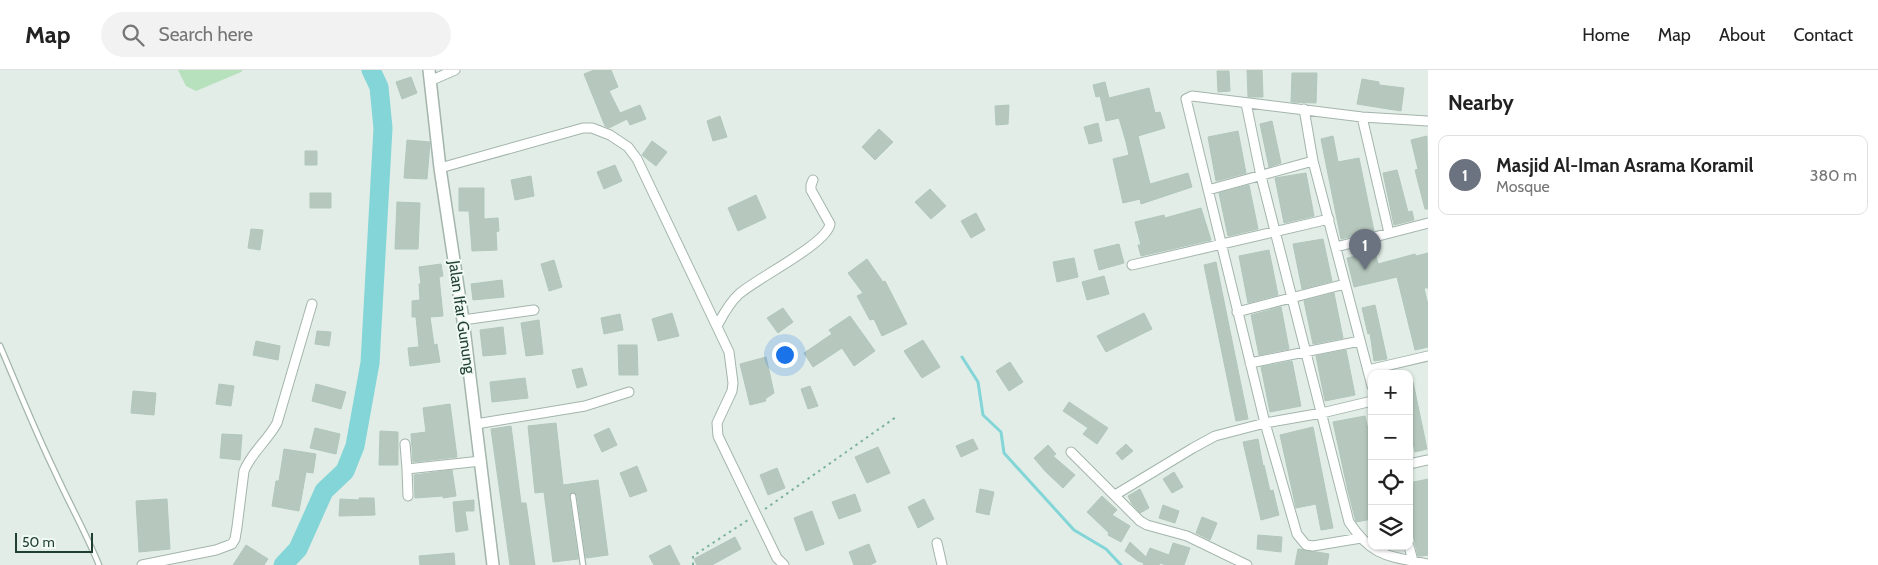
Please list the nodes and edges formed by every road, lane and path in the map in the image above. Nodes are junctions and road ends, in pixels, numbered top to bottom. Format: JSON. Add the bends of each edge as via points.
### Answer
{"nodes":[{"id":1,"x":455,"y":70,"type":"edge"},
{"id":2,"x":430,"y":75,"type":"edge"},
{"id":3,"x":1246,"y":103,"type":"junction"},
{"id":4,"x":1304,"y":109,"type":"junction"},
{"id":5,"x":1362,"y":117,"type":"junction"},
{"id":6,"x":1428,"y":121,"type":"edge"},
{"id":7,"x":1313,"y":161,"type":"junction"},
{"id":8,"x":440,"y":168,"type":"junction"},
{"id":9,"x":1260,"y":176,"type":"junction"},
{"id":10,"x":813,"y":180,"type":"dead end"},
{"id":11,"x":1208,"y":190,"type":"junction"},
{"id":12,"x":1328,"y":219,"type":"junction"},
{"id":13,"x":1428,"y":223,"type":"edge"},
{"id":14,"x":1275,"y":232,"type":"junction"},
{"id":15,"x":1389,"y":233,"type":"junction"},
{"id":16,"x":1223,"y":245,"type":"junction"},
{"id":17,"x":1336,"y":247,"type":"junction"},
{"id":18,"x":1132,"y":266,"type":"dead end"},
{"id":19,"x":1345,"y":284,"type":"junction"},
{"id":20,"x":1292,"y":299,"type":"junction"},
{"id":21,"x":312,"y":304,"type":"dead end"},
{"id":22,"x":534,"y":310,"type":"dead end"},
{"id":23,"x":1237,"y":312,"type":"junction"},
{"id":24,"x":463,"y":320,"type":"junction"},
{"id":25,"x":717,"y":326,"type":"junction"},
{"id":26,"x":1360,"y":341,"type":"junction"},
{"id":27,"x":0,"y":346,"type":"edge"},
{"id":28,"x":1304,"y":352,"type":"junction"},
{"id":29,"x":1427,"y":359,"type":"edge"},
{"id":30,"x":1250,"y":363,"type":"junction"},
{"id":31,"x":1368,"y":370,"type":"joint"},
{"id":32,"x":629,"y":392,"type":"dead end"},
{"id":33,"x":1368,"y":402,"type":"edge"},
{"id":34,"x":1322,"y":413,"type":"junction"},
{"id":35,"x":896,"y":417,"type":"dead end"},
{"id":36,"x":1265,"y":423,"type":"junction"},
{"id":37,"x":476,"y":424,"type":"junction"},
{"id":38,"x":405,"y":444,"type":"dead end"},
{"id":39,"x":1071,"y":452,"type":"dead end"},
{"id":40,"x":1428,"y":460,"type":"edge"},
{"id":41,"x":481,"y":461,"type":"junction"},
{"id":42,"x":1413,"y":463,"type":"edge"},
{"id":43,"x":407,"y":469,"type":"junction"},
{"id":44,"x":408,"y":496,"type":"dead end"},
{"id":45,"x":573,"y":496,"type":"dead end"},
{"id":46,"x":1115,"y":496,"type":"junction"},
{"id":47,"x":756,"y":515,"type":"junction"},
{"id":48,"x":1361,"y":538,"type":"junction"},
{"id":49,"x":937,"y":543,"type":"dead end"},
{"id":50,"x":1410,"y":550,"type":"edge"},
{"id":51,"x":1413,"y":561,"type":"junction"},
{"id":52,"x":1428,"y":564,"type":"edge"},
{"id":53,"x":99,"y":565,"type":"edge"},
{"id":54,"x":142,"y":565,"type":"edge"},
{"id":55,"x":493,"y":565,"type":"edge"},
{"id":56,"x":583,"y":565,"type":"edge"},
{"id":57,"x":693,"y":565,"type":"edge"},
{"id":58,"x":784,"y":565,"type":"edge"},
{"id":59,"x":942,"y":565,"type":"edge"},
{"id":60,"x":1248,"y":565,"type":"edge"}],
"edges":[{"from":1,"to":2,"type":"street"},
{"from":2,"to":8,"type":"street","name":"Jalan Ifar Gunung"},
{"from":3,"to":4,"type":"street"},
{"from":3,"to":9,"type":"street"},
{"from":3,"to":11,"type":"street","via":[[1192,96],[1186,100]]},
{"from":4,"to":5,"type":"street"},
{"from":4,"to":7,"type":"street"},
{"from":5,"to":6,"type":"street"},
{"from":5,"to":15,"type":"street"},
{"from":7,"to":9,"type":"street"},
{"from":7,"to":12,"type":"street"},
{"from":8,"to":24,"type":"street","name":"Jalan Ifar Gunung"},
{"from":8,"to":25,"type":"street","via":[[583,128],[610,135],[628,147],[637,159]]},
{"from":9,"to":11,"type":"street"},
{"from":9,"to":14,"type":"street"},
{"from":10,"to":25,"type":"street","via":[[811,190],[830,224],[829,228],[810,247],[737,296]]},
{"from":11,"to":16,"type":"street"},
{"from":12,"to":14,"type":"street"},
{"from":12,"to":17,"type":"street"},
{"from":13,"to":15,"type":"street"},
{"from":14,"to":16,"type":"street"},
{"from":14,"to":20,"type":"street"},
{"from":15,"to":17,"type":"street"},
{"from":16,"to":18,"type":"street"},
{"from":16,"to":23,"type":"street"},
{"from":17,"to":19,"type":"street"},
{"from":19,"to":20,"type":"street"},
{"from":19,"to":26,"type":"street"},
{"from":20,"to":23,"type":"street"},
{"from":20,"to":28,"type":"street"},
{"from":21,"to":54,"type":"street","via":[[276,423],[244,471],[232,544]]},
{"from":22,"to":24,"type":"street"},
{"from":23,"to":30,"type":"street"},
{"from":24,"to":37,"type":"street","name":"Jalan Ifar Gunung"},
{"from":25,"to":47,"type":"street","via":[[729,352],[733,384],[717,423],[718,436]]},
{"from":26,"to":28,"type":"street"},
{"from":26,"to":31,"type":"street"},
{"from":27,"to":53,"type":"lane","via":[[32,424]]},
{"from":28,"to":30,"type":"street"},
{"from":28,"to":34,"type":"street"},
{"from":29,"to":31,"type":"street"},
{"from":30,"to":36,"type":"street"},
{"from":32,"to":37,"type":"street","via":[[585,406]]},
{"from":33,"to":34,"type":"street"},
{"from":34,"to":36,"type":"street"},
{"from":34,"to":48,"type":"street","via":[[1349,522]]},
{"from":35,"to":47,"type":"path"},
{"from":36,"to":46,"type":"street","via":[[1215,436]]},
{"from":36,"to":48,"type":"street","via":[[1300,540],[1313,546]]},
{"from":37,"to":41,"type":"street","name":"Jalan Ifar Gunung"},
{"from":38,"to":43,"type":"street"},
{"from":39,"to":46,"type":"street"},
{"from":40,"to":42,"type":"street"},
{"from":41,"to":43,"type":"street"},
{"from":41,"to":55,"type":"street","name":"Jalan Ifar Gunung"},
{"from":43,"to":44,"type":"street"},
{"from":45,"to":56,"type":"lane"},
{"from":46,"to":60,"type":"street","via":[[1140,521],[1187,536]]},
{"from":47,"to":57,"type":"path","via":[[693,556]]},
{"from":47,"to":58,"type":"street","via":[[777,558]]},
{"from":48,"to":51,"type":"street","via":[[1382,554]]},
{"from":49,"to":59,"type":"street"},
{"from":50,"to":51,"type":"street"},
{"from":51,"to":52,"type":"street"}]}
